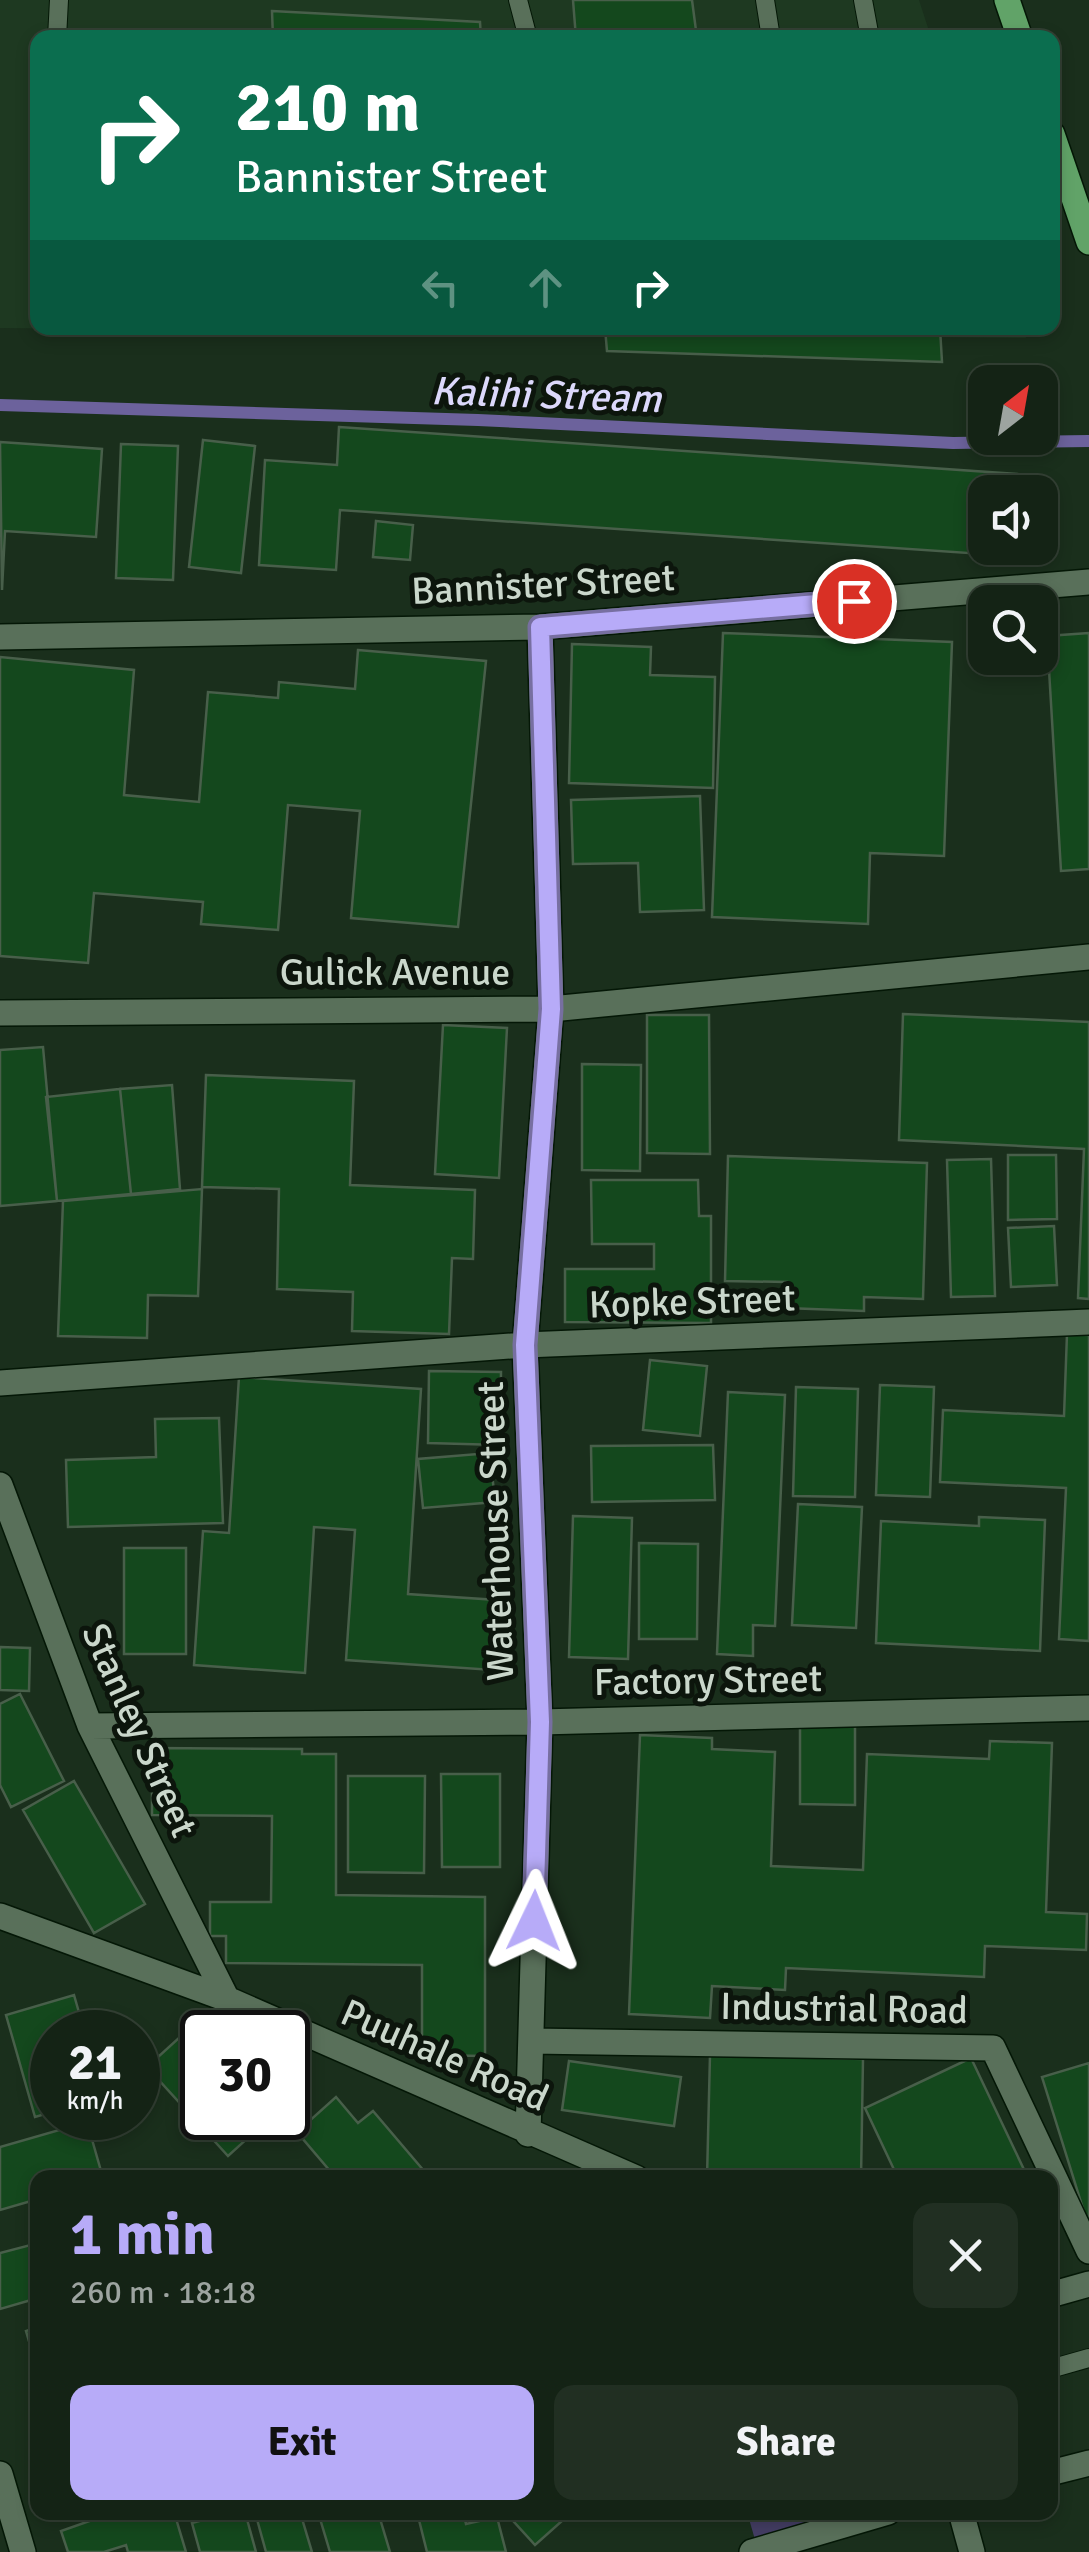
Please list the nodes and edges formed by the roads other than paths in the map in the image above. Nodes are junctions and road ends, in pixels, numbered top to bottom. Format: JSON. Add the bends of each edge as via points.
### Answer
{"nodes":[{"id":1,"x":59,"y":0,"type":"edge"},
{"id":2,"x":518,"y":0,"type":"edge"},
{"id":3,"x":765,"y":0,"type":"edge"},
{"id":4,"x":863,"y":0,"type":"edge"},
{"id":5,"x":1007,"y":0,"type":"edge"},
{"id":6,"x":57,"y":30,"type":"edge"},
{"id":7,"x":526,"y":30,"type":"edge"},
{"id":8,"x":770,"y":30,"type":"edge"},
{"id":9,"x":869,"y":30,"type":"edge"},
{"id":10,"x":1017,"y":30,"type":"edge"},
{"id":11,"x":1060,"y":168,"type":"edge"},
{"id":12,"x":1089,"y":242,"type":"edge"},
{"id":13,"x":1089,"y":582,"type":"edge"},
{"id":14,"x":540,"y":627,"type":"junction"},
{"id":15,"x":0,"y":637,"type":"edge"},
{"id":16,"x":1089,"y":956,"type":"edge"},
{"id":17,"x":551,"y":1009,"type":"junction"},
{"id":18,"x":0,"y":1013,"type":"edge"},
{"id":19,"x":1089,"y":1322,"type":"edge"},
{"id":20,"x":525,"y":1345,"type":"junction"},
{"id":21,"x":0,"y":1383,"type":"edge"},
{"id":22,"x":0,"y":1485,"type":"edge"},
{"id":23,"x":1089,"y":1708,"type":"edge"},
{"id":24,"x":540,"y":1722,"type":"junction"},
{"id":25,"x":90,"y":1726,"type":"junction"},
{"id":26,"x":0,"y":1916,"type":"edge"},
{"id":27,"x":227,"y":1999,"type":"junction"},
{"id":28,"x":531,"y":2041,"type":"junction"},
{"id":29,"x":528,"y":2134,"type":"junction"},
{"id":30,"x":616,"y":2170,"type":"edge"},
{"id":31,"x":1050,"y":2170,"type":"edge"},
{"id":32,"x":1058,"y":2186,"type":"edge"},
{"id":33,"x":1089,"y":2251,"type":"edge"},
{"id":34,"x":1089,"y":2284,"type":"edge"},
{"id":35,"x":1058,"y":2293,"type":"edge"},
{"id":36,"x":1089,"y":2358,"type":"edge"},
{"id":37,"x":1058,"y":2367,"type":"edge"},
{"id":38,"x":1089,"y":2463,"type":"edge"},
{"id":39,"x":1058,"y":2471,"type":"edge"},
{"id":40,"x":0,"y":2474,"type":"edge"},
{"id":41,"x":861,"y":2520,"type":"edge"},
{"id":42,"x":963,"y":2520,"type":"edge"},
{"id":43,"x":23,"y":2552,"type":"edge"},
{"id":44,"x":752,"y":2552,"type":"edge"},
{"id":45,"x":972,"y":2552,"type":"edge"}],
"edges":[{"from":1,"to":6,"type":"lane"},
{"from":2,"to":7,"type":"lane"},
{"from":3,"to":8,"type":"lane"},
{"from":4,"to":9,"type":"lane"},
{"from":5,"to":10,"type":"main road"},
{"from":11,"to":12,"type":"main road"},
{"from":13,"to":14,"type":"street","name":"Bannister Street"},
{"from":14,"to":15,"type":"street","name":"Bannister Street"},
{"from":14,"to":17,"type":"street","name":"Waterhouse Street"},
{"from":16,"to":17,"type":"street","name":"Gulick Avenue"},
{"from":17,"to":18,"type":"street","name":"Gulick Avenue"},
{"from":17,"to":20,"type":"street","name":"Waterhouse Street"},
{"from":19,"to":20,"type":"street","name":"Kopke Street"},
{"from":20,"to":21,"type":"street","name":"Kopke Street"},
{"from":20,"to":24,"type":"street","name":"Waterhouse Street"},
{"from":22,"to":25,"type":"street","name":"Stanley Street"},
{"from":23,"to":24,"type":"street","name":"Factory Street"},
{"from":24,"to":25,"type":"street","name":"Factory Street"},
{"from":24,"to":28,"type":"street","name":"Waterhouse Street"},
{"from":25,"to":27,"type":"street","name":"Stanley Street"},
{"from":26,"to":27,"type":"street","name":"Puuhale Road"},
{"from":27,"to":29,"type":"street","name":"Puuhale Road"},
{"from":28,"to":29,"type":"street","name":"Waterhouse Street"},
{"from":28,"to":31,"type":"street","name":"Industrial Road","via":[[992,2048]]},
{"from":29,"to":30,"type":"street","name":"Puuhale Road"},
{"from":32,"to":33,"type":"street","name":"Industrial Road"},
{"from":34,"to":35,"type":"street"},
{"from":36,"to":37,"type":"lane"},
{"from":38,"to":39,"type":"street"},
{"from":40,"to":43,"type":"street"},
{"from":41,"to":44,"type":"street"},
{"from":42,"to":45,"type":"street"}]}
